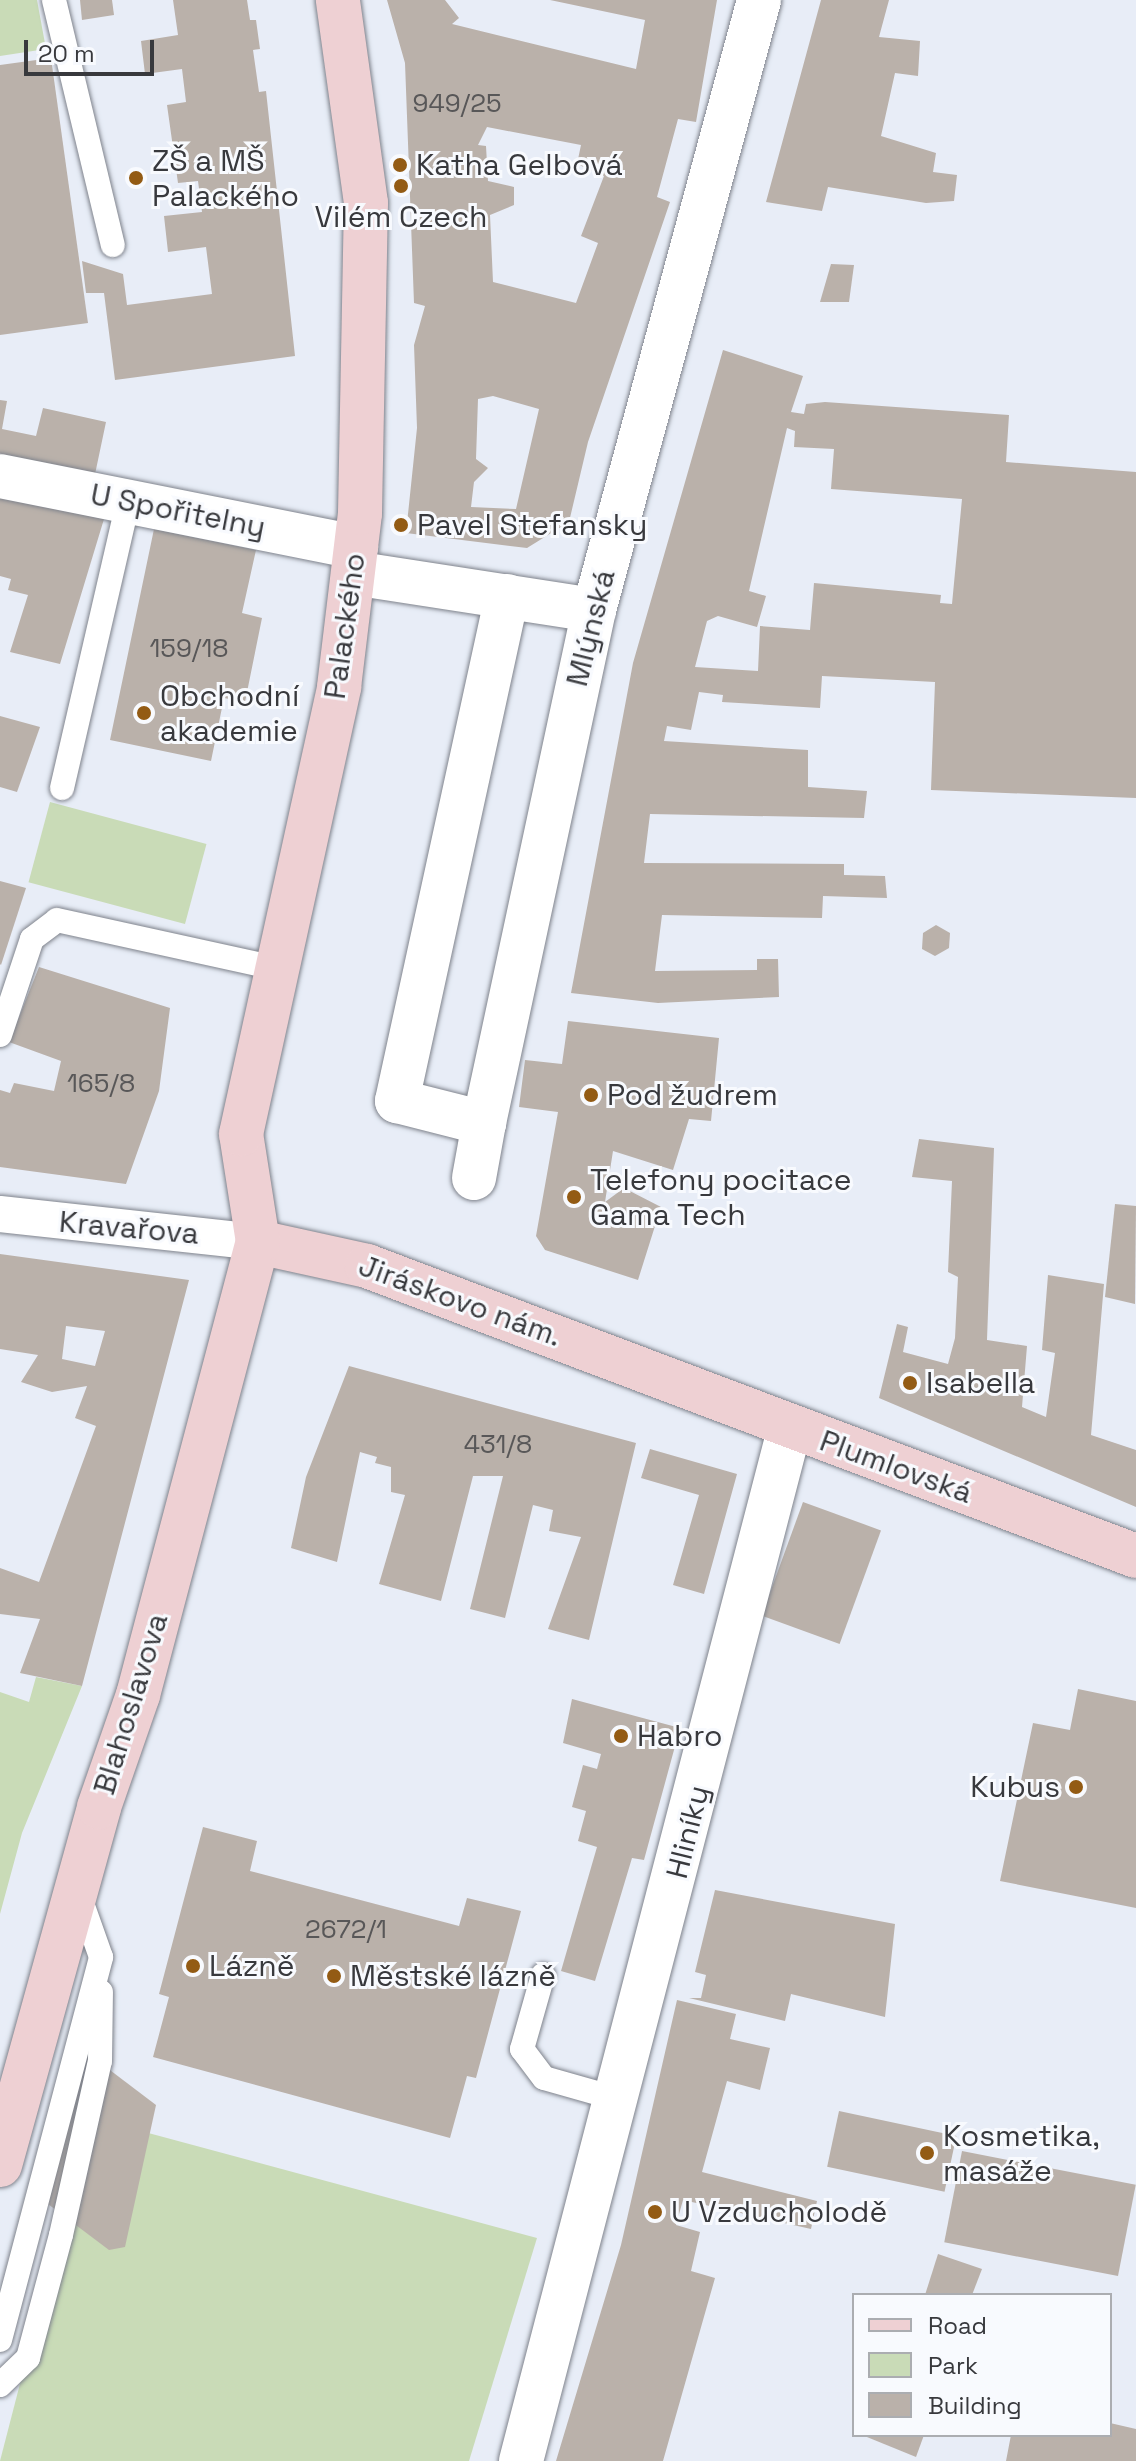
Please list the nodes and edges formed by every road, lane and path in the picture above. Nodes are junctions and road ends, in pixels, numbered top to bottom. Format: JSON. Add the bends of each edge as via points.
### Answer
{"nodes":[{"id":1,"x":54,"y":0,"type":"edge"},
{"id":2,"x":338,"y":0,"type":"edge"},
{"id":3,"x":759,"y":0,"type":"edge"},
{"id":4,"x":113,"y":245,"type":"dead end"},
{"id":5,"x":0,"y":476,"type":"edge"},
{"id":6,"x":128,"y":501,"type":"junction"},
{"id":7,"x":355,"y":560,"type":"junction"},
{"id":8,"x":507,"y":596,"type":"junction"},
{"id":9,"x":594,"y":610,"type":"junction"},
{"id":10,"x":62,"y":788,"type":"dead end"},
{"id":11,"x":279,"y":969,"type":"junction"},
{"id":12,"x":0,"y":1035,"type":"edge"},
{"id":13,"x":484,"y":1123,"type":"junction"},
{"id":14,"x":474,"y":1178,"type":"dead end"},
{"id":15,"x":0,"y":1214,"type":"edge"},
{"id":16,"x":258,"y":1242,"type":"junction"},
{"id":17,"x":658,"y":1374,"type":"joint"},
{"id":18,"x":790,"y":1427,"type":"junction"},
{"id":19,"x":1136,"y":1556,"type":"edge"},
{"id":20,"x":77,"y":1889,"type":"junction"},
{"id":21,"x":101,"y":1957,"type":"junction"},
{"id":22,"x":543,"y":1975,"type":"dead end"},
{"id":23,"x":618,"y":2099,"type":"junction"},
{"id":24,"x":0,"y":2165,"type":"edge"},
{"id":25,"x":0,"y":2340,"type":"edge"},
{"id":26,"x":0,"y":2385,"type":"edge"},
{"id":27,"x":521,"y":2461,"type":"edge"}],
"edges":[{"from":1,"to":4,"type":"lane"},
{"from":2,"to":7,"type":"main road","name":"Palackého","via":[[366,203]]},
{"from":3,"to":9,"type":"street","name":"Mlýnská"},
{"from":5,"to":6,"type":"street","name":"U Spořitelny"},
{"from":6,"to":7,"type":"street","name":"U Spořitelny"},
{"from":6,"to":10,"type":"lane"},
{"from":7,"to":8,"type":"street","name":"U Spořitelny"},
{"from":7,"to":11,"type":"main road","name":"Palackého","via":[[339,687]]},
{"from":8,"to":9,"type":"street","name":"U Spořitelny"},
{"from":8,"to":13,"type":"street","via":[[397,1101]]},
{"from":9,"to":13,"type":"street","name":"Mlýnská"},
{"from":11,"to":12,"type":"lane","via":[[57,920],[32,939]]},
{"from":11,"to":16,"type":"main road","name":"Palackého","via":[[241,1134]]},
{"from":13,"to":14,"type":"street","name":"Mlýnská"},
{"from":15,"to":16,"type":"street","name":"Kravařova"},
{"from":16,"to":17,"type":"main road","name":"Jiráskovo nám.","via":[[367,1266]]},
{"from":16,"to":20,"type":"main road","name":"Blahoslavova","via":[[142,1680]]},
{"from":17,"to":18,"type":"main road","name":"Plumlovská"},
{"from":18,"to":19,"type":"main road","name":"Plumlovská"},
{"from":18,"to":23,"type":"street","name":"Hliníky"},
{"from":20,"to":21,"type":"lane"},
{"from":20,"to":24,"type":"main road","name":"Blahoslavova"},
{"from":21,"to":25,"type":"lane"},
{"from":21,"to":26,"type":"lane","via":[[100,2061],[80,2160],[28,2358]]},
{"from":22,"to":23,"type":"lane","via":[[522,2049],[544,2078]]},
{"from":23,"to":27,"type":"street","name":"Hliníky"}]}
